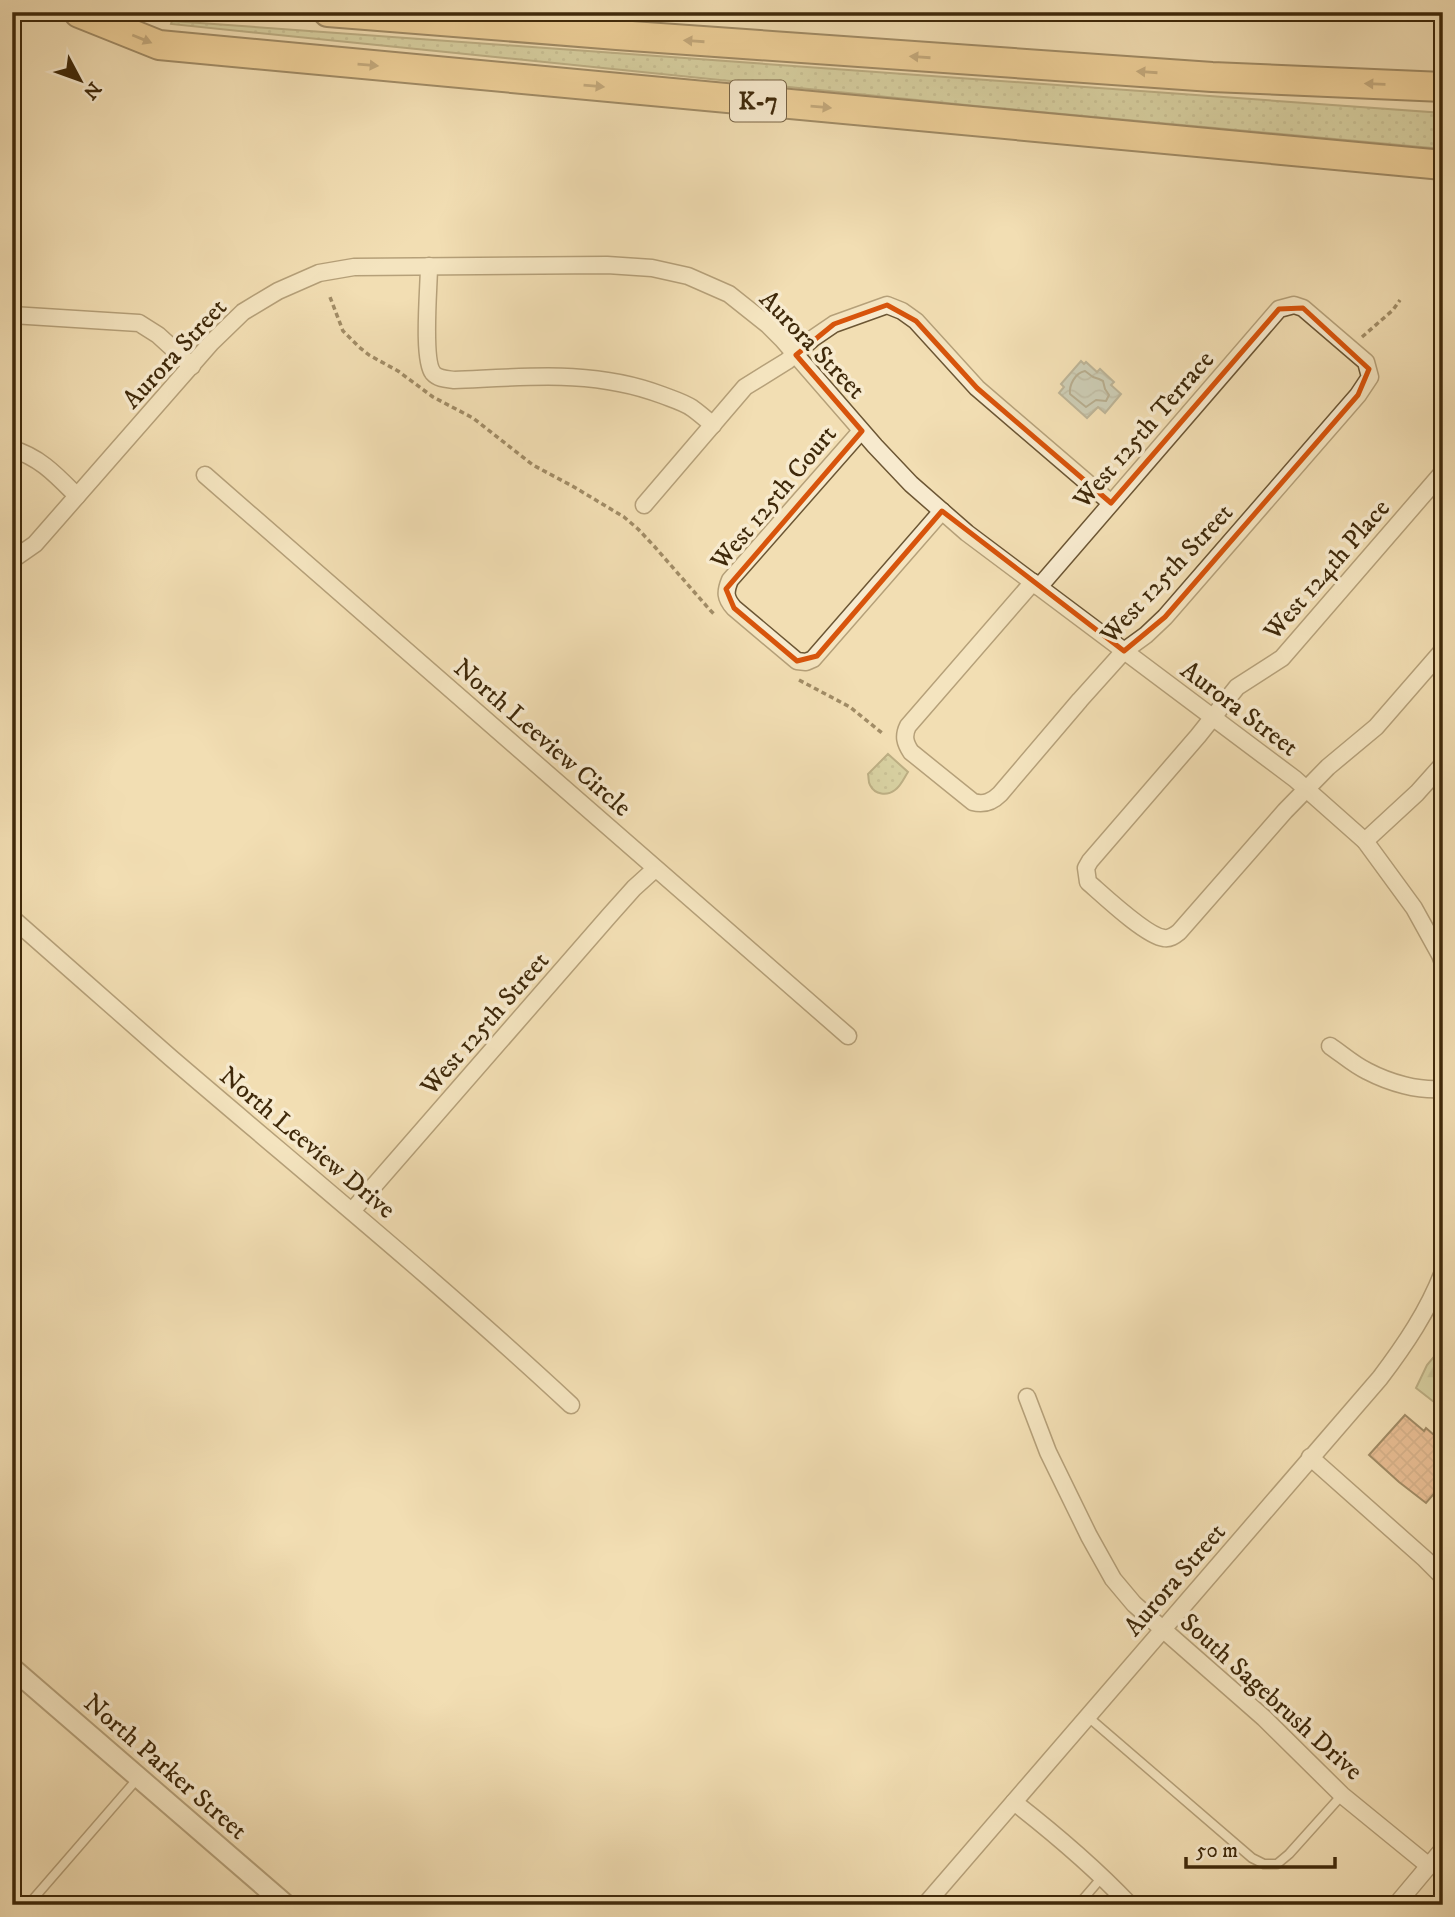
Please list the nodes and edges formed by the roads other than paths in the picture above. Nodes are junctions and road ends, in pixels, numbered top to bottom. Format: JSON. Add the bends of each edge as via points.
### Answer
{"nodes":[{"id":1,"x":84,"y":12,"type":"edge"},
{"id":2,"x":328,"y":12,"type":"edge"},
{"id":3,"x":1443,"y":87,"type":"edge"},
{"id":4,"x":1443,"y":165,"type":"edge"},
{"id":5,"x":429,"y":266,"type":"junction"},
{"id":6,"x":1287,"y":306,"type":"joint"},
{"id":7,"x":12,"y":315,"type":"edge"},
{"id":8,"x":796,"y":355,"type":"junction"},
{"id":9,"x":192,"y":366,"type":"junction"},
{"id":10,"x":713,"y":425,"type":"junction"},
{"id":11,"x":862,"y":431,"type":"junction"},
{"id":12,"x":12,"y":449,"type":"edge"},
{"id":13,"x":1443,"y":472,"type":"edge"},
{"id":14,"x":205,"y":475,"type":"dead end"},
{"id":15,"x":77,"y":496,"type":"junction"},
{"id":16,"x":1111,"y":503,"type":"junction"},
{"id":17,"x":644,"y":505,"type":"dead end"},
{"id":18,"x":943,"y":511,"type":"junction"},
{"id":19,"x":12,"y":560,"type":"edge"},
{"id":20,"x":1036,"y":584,"type":"junction"},
{"id":21,"x":1443,"y":650,"type":"edge"},
{"id":22,"x":1124,"y":651,"type":"junction"},
{"id":23,"x":1212,"y":718,"type":"junction"},
{"id":24,"x":905,"y":740,"type":"joint"},
{"id":25,"x":1443,"y":764,"type":"edge"},
{"id":26,"x":1307,"y":790,"type":"junction"},
{"id":27,"x":1365,"y":841,"type":"junction"},
{"id":28,"x":655,"y":870,"type":"junction"},
{"id":29,"x":12,"y":918,"type":"edge"},
{"id":30,"x":1443,"y":963,"type":"edge"},
{"id":31,"x":848,"y":1036,"type":"dead end"},
{"id":32,"x":1330,"y":1046,"type":"dead end"},
{"id":33,"x":1443,"y":1089,"type":"edge"},
{"id":34,"x":352,"y":1211,"type":"junction"},
{"id":35,"x":1443,"y":1272,"type":"edge"},
{"id":36,"x":1027,"y":1397,"type":"dead end"},
{"id":37,"x":570,"y":1405,"type":"dead end"},
{"id":38,"x":1310,"y":1457,"type":"junction"},
{"id":39,"x":1443,"y":1577,"type":"edge"},
{"id":40,"x":1163,"y":1630,"type":"junction"},
{"id":41,"x":12,"y":1668,"type":"edge"},
{"id":42,"x":1087,"y":1716,"type":"junction"},
{"id":43,"x":139,"y":1777,"type":"junction"},
{"id":44,"x":1342,"y":1795,"type":"junction"},
{"id":45,"x":1014,"y":1801,"type":"junction"},
{"id":46,"x":1443,"y":1849,"type":"edge"},
{"id":47,"x":1429,"y":1866,"type":"junction"},
{"id":48,"x":1103,"y":1876,"type":"junction"},
{"id":49,"x":28,"y":1905,"type":"edge"},
{"id":50,"x":286,"y":1905,"type":"edge"},
{"id":51,"x":925,"y":1905,"type":"edge"},
{"id":52,"x":1078,"y":1905,"type":"edge"},
{"id":53,"x":1130,"y":1905,"type":"edge"},
{"id":54,"x":1396,"y":1905,"type":"edge"}],
"edges":[{"from":1,"to":4,"type":"highway","number":"K-7","one_way":true,"via":[[79,13],[159,45]]},
{"from":3,"to":2,"type":"highway","number":"K-7","one_way":true,"via":[[1159,73]]},
{"from":5,"to":8,"type":"street","name":"Aurora Street","via":[[607,265],[688,276],[729,294]]},
{"from":5,"to":9,"type":"street","name":"Aurora Street","via":[[354,267],[319,273],[243,313]]},
{"from":5,"to":10,"type":"street","via":[[428,355],[440,378],[604,379],[678,401]]},
{"from":6,"to":16,"type":"street","name":"West 125th Terrace","via":[[1279,309]]},
{"from":6,"to":22,"type":"street","name":"West 125th Street","via":[[1294,304],[1313,315],[1366,362],[1370,377],[1165,617]]},
{"from":7,"to":9,"type":"street","via":[[139,323]]},
{"from":8,"to":10,"type":"street","via":[[745,387]]},
{"from":8,"to":11,"type":"street","name":"Aurora Street"},
{"from":8,"to":16,"type":"street","via":[[834,324],[887,305],[902,311],[977,388]]},
{"from":9,"to":15,"type":"street","name":"Aurora Street"},
{"from":10,"to":17,"type":"street"},
{"from":11,"to":18,"type":"street","name":"Aurora Street"},
{"from":11,"to":18,"type":"street","name":"West 125th Court","via":[[730,580],[726,589],[734,608],[797,661],[813,659]]},
{"from":12,"to":15,"type":"street","via":[[47,467]]},
{"from":13,"to":23,"type":"street","name":"West 124th Place","via":[[1282,658],[1237,687]]},
{"from":14,"to":28,"type":"street","name":"North Leeview Circle"},
{"from":15,"to":19,"type":"street","name":"Aurora Street","via":[[35,544]]},
{"from":16,"to":20,"type":"street","name":"West 125th Terrace"},
{"from":18,"to":20,"type":"street","name":"Aurora Street"},
{"from":20,"to":22,"type":"street","name":"Aurora Street"},
{"from":20,"to":24,"type":"street","name":"West 125th Terrace","via":[[908,726]]},
{"from":21,"to":26,"type":"street","via":[[1376,727]]},
{"from":22,"to":23,"type":"street","name":"Aurora Street"},
{"from":22,"to":24,"type":"street","name":"West 125th Street","via":[[993,801],[970,800],[911,752]]},
{"from":23,"to":26,"type":"street","name":"Aurora Street"},
{"from":23,"to":26,"type":"street","name":"West 124th Place","via":[[1086,867],[1088,882],[1150,932],[1169,938],[1179,932]]},
{"from":25,"to":27,"type":"street"},
{"from":26,"to":27,"type":"street","name":"Aurora Street"},
{"from":27,"to":30,"type":"street","name":"Aurora Street","via":[[1414,908]]},
{"from":28,"to":31,"type":"street","name":"North Leeview Circle"},
{"from":28,"to":34,"type":"street","name":"West 125th Street","via":[[608,916]]},
{"from":29,"to":34,"type":"street","name":"North Leeview Drive"},
{"from":32,"to":33,"type":"street","via":[[1366,1071],[1427,1090]]},
{"from":34,"to":37,"type":"street","name":"North Leeview Drive"},
{"from":35,"to":38,"type":"street","name":"Aurora Street","via":[[1400,1352]]},
{"from":36,"to":40,"type":"street","name":"South Sagebrush Drive","via":[[1048,1452],[1113,1579]]},
{"from":38,"to":39,"type":"street"},
{"from":38,"to":40,"type":"street","name":"Aurora Street"},
{"from":40,"to":42,"type":"street","name":"Aurora Street"},
{"from":40,"to":44,"type":"street","name":"South Sagebrush Drive","via":[[1264,1718]]},
{"from":41,"to":43,"type":"street","name":"North Parker Street"},
{"from":42,"to":44,"type":"lane","via":[[1264,1864],[1277,1864],[1289,1854]]},
{"from":42,"to":45,"type":"street","name":"Aurora Street"},
{"from":43,"to":49,"type":"lane"},
{"from":43,"to":50,"type":"street","name":"North Parker Street"},
{"from":44,"to":47,"type":"street","name":"South Sagebrush Drive"},
{"from":45,"to":48,"type":"street"},
{"from":45,"to":51,"type":"street","name":"Aurora Street"},
{"from":46,"to":47,"type":"street"},
{"from":47,"to":54,"type":"street"},
{"from":48,"to":52,"type":"lane"},
{"from":48,"to":53,"type":"street"}]}
